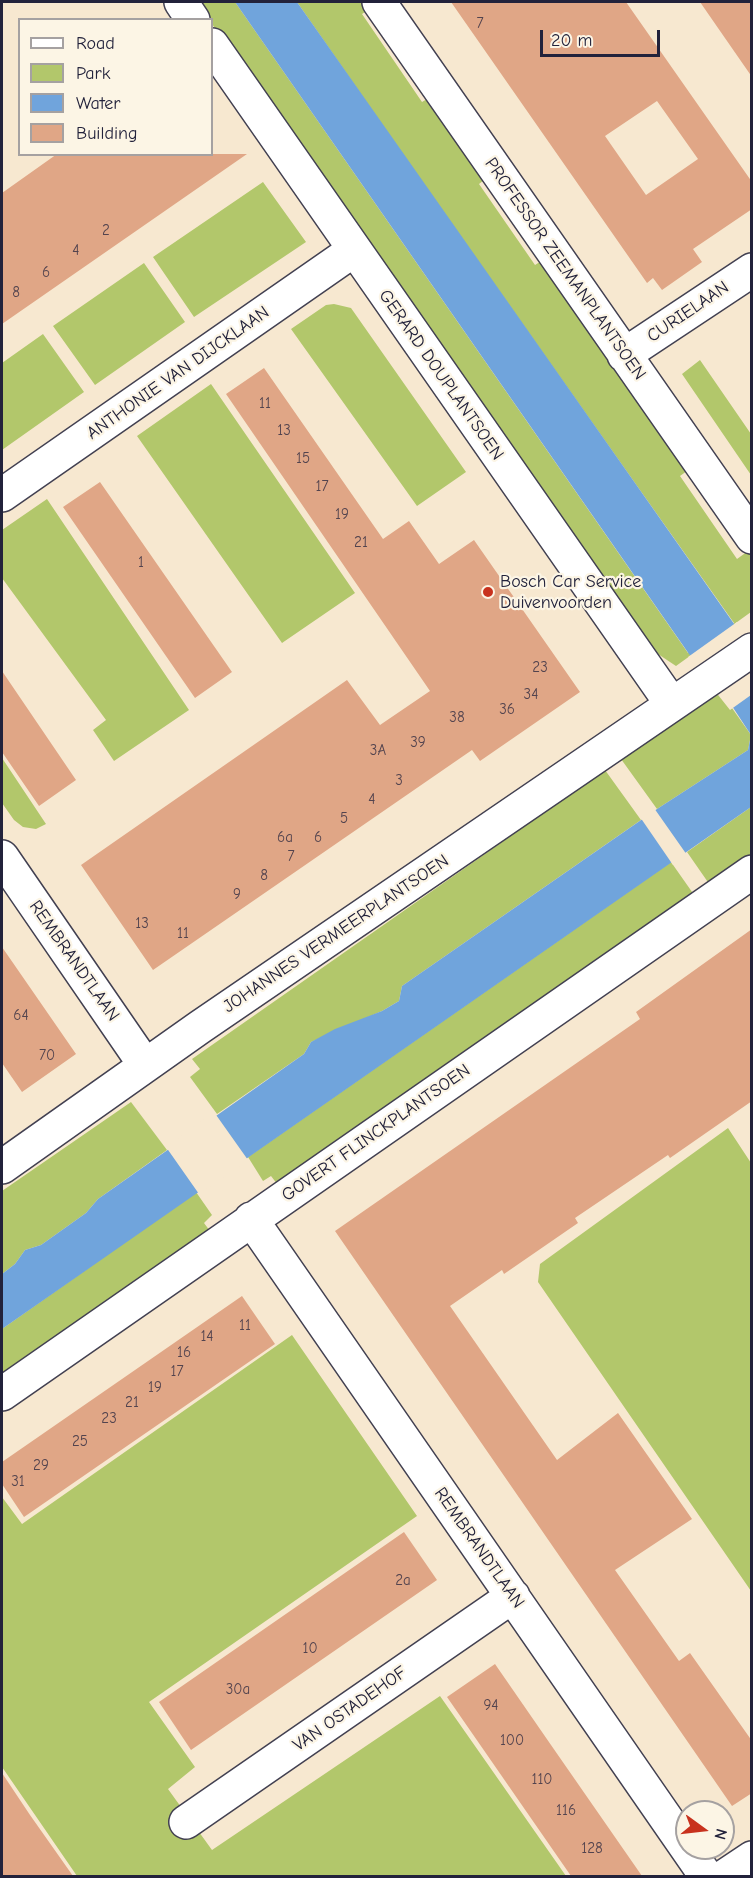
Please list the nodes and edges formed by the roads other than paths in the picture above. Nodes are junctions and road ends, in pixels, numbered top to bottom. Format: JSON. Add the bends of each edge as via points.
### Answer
{"nodes":[{"id":1,"x":181,"y":2,"type":"edge"},
{"id":2,"x":379,"y":2,"type":"edge"},
{"id":3,"x":193,"y":18,"type":"edge"},
{"id":4,"x":213,"y":46,"type":"edge"},
{"id":5,"x":354,"y":250,"type":"junction"},
{"id":6,"x":752,"y":270,"type":"edge"},
{"id":7,"x":624,"y":354,"type":"junction"},
{"id":8,"x":2,"y":495,"type":"edge"},
{"id":9,"x":752,"y":537,"type":"edge"},
{"id":10,"x":752,"y":650,"type":"edge"},
{"id":11,"x":683,"y":696,"type":"junction"},
{"id":12,"x":2,"y":857,"type":"edge"},
{"id":13,"x":752,"y":872,"type":"edge"},
{"id":14,"x":145,"y":1065,"type":"junction"},
{"id":15,"x":2,"y":1167,"type":"edge"},
{"id":16,"x":251,"y":1219,"type":"junction"},
{"id":17,"x":2,"y":1394,"type":"edge"},
{"id":18,"x":513,"y":1596,"type":"junction"},
{"id":19,"x":186,"y":1822,"type":"dead end"},
{"id":20,"x":752,"y":1858,"type":"edge"},
{"id":21,"x":706,"y":1876,"type":"edge"},
{"id":22,"x":725,"y":1876,"type":"edge"}],
"edges":[{"from":1,"to":3,"type":"street"},
{"from":2,"to":7,"type":"street","name":"PROFESSOR ZEEMANPLANTSOEN"},
{"from":4,"to":5,"type":"street","name":"GERARD DOUPLANTSOEN"},
{"from":5,"to":8,"type":"street","name":"ANTHONIE VAN DIJCKLAAN"},
{"from":5,"to":11,"type":"street","name":"GERARD DOUPLANTSOEN"},
{"from":6,"to":7,"type":"street","name":"CURIELAAN"},
{"from":7,"to":9,"type":"street","name":"PROFESSOR ZEEMANPLANTSOEN"},
{"from":10,"to":11,"type":"street","name":"JOHANNES VERMEERPLANTSOEN"},
{"from":11,"to":14,"type":"street","name":"JOHANNES VERMEERPLANTSOEN"},
{"from":12,"to":14,"type":"street","name":"REMBRANDTLAAN"},
{"from":13,"to":16,"type":"street","name":"GOVERT FLINCKPLANTSOEN"},
{"from":14,"to":15,"type":"street","name":"JOHANNES VERMEERPLANTSOEN"},
{"from":16,"to":17,"type":"street","name":"GOVERT FLINCKPLANTSOEN"},
{"from":16,"to":18,"type":"street","name":"REMBRANDTLAAN"},
{"from":18,"to":19,"type":"street","name":"VAN OSTADEHOF"},
{"from":18,"to":21,"type":"street","name":"REMBRANDTLAAN"},
{"from":20,"to":22,"type":"street"}]}
